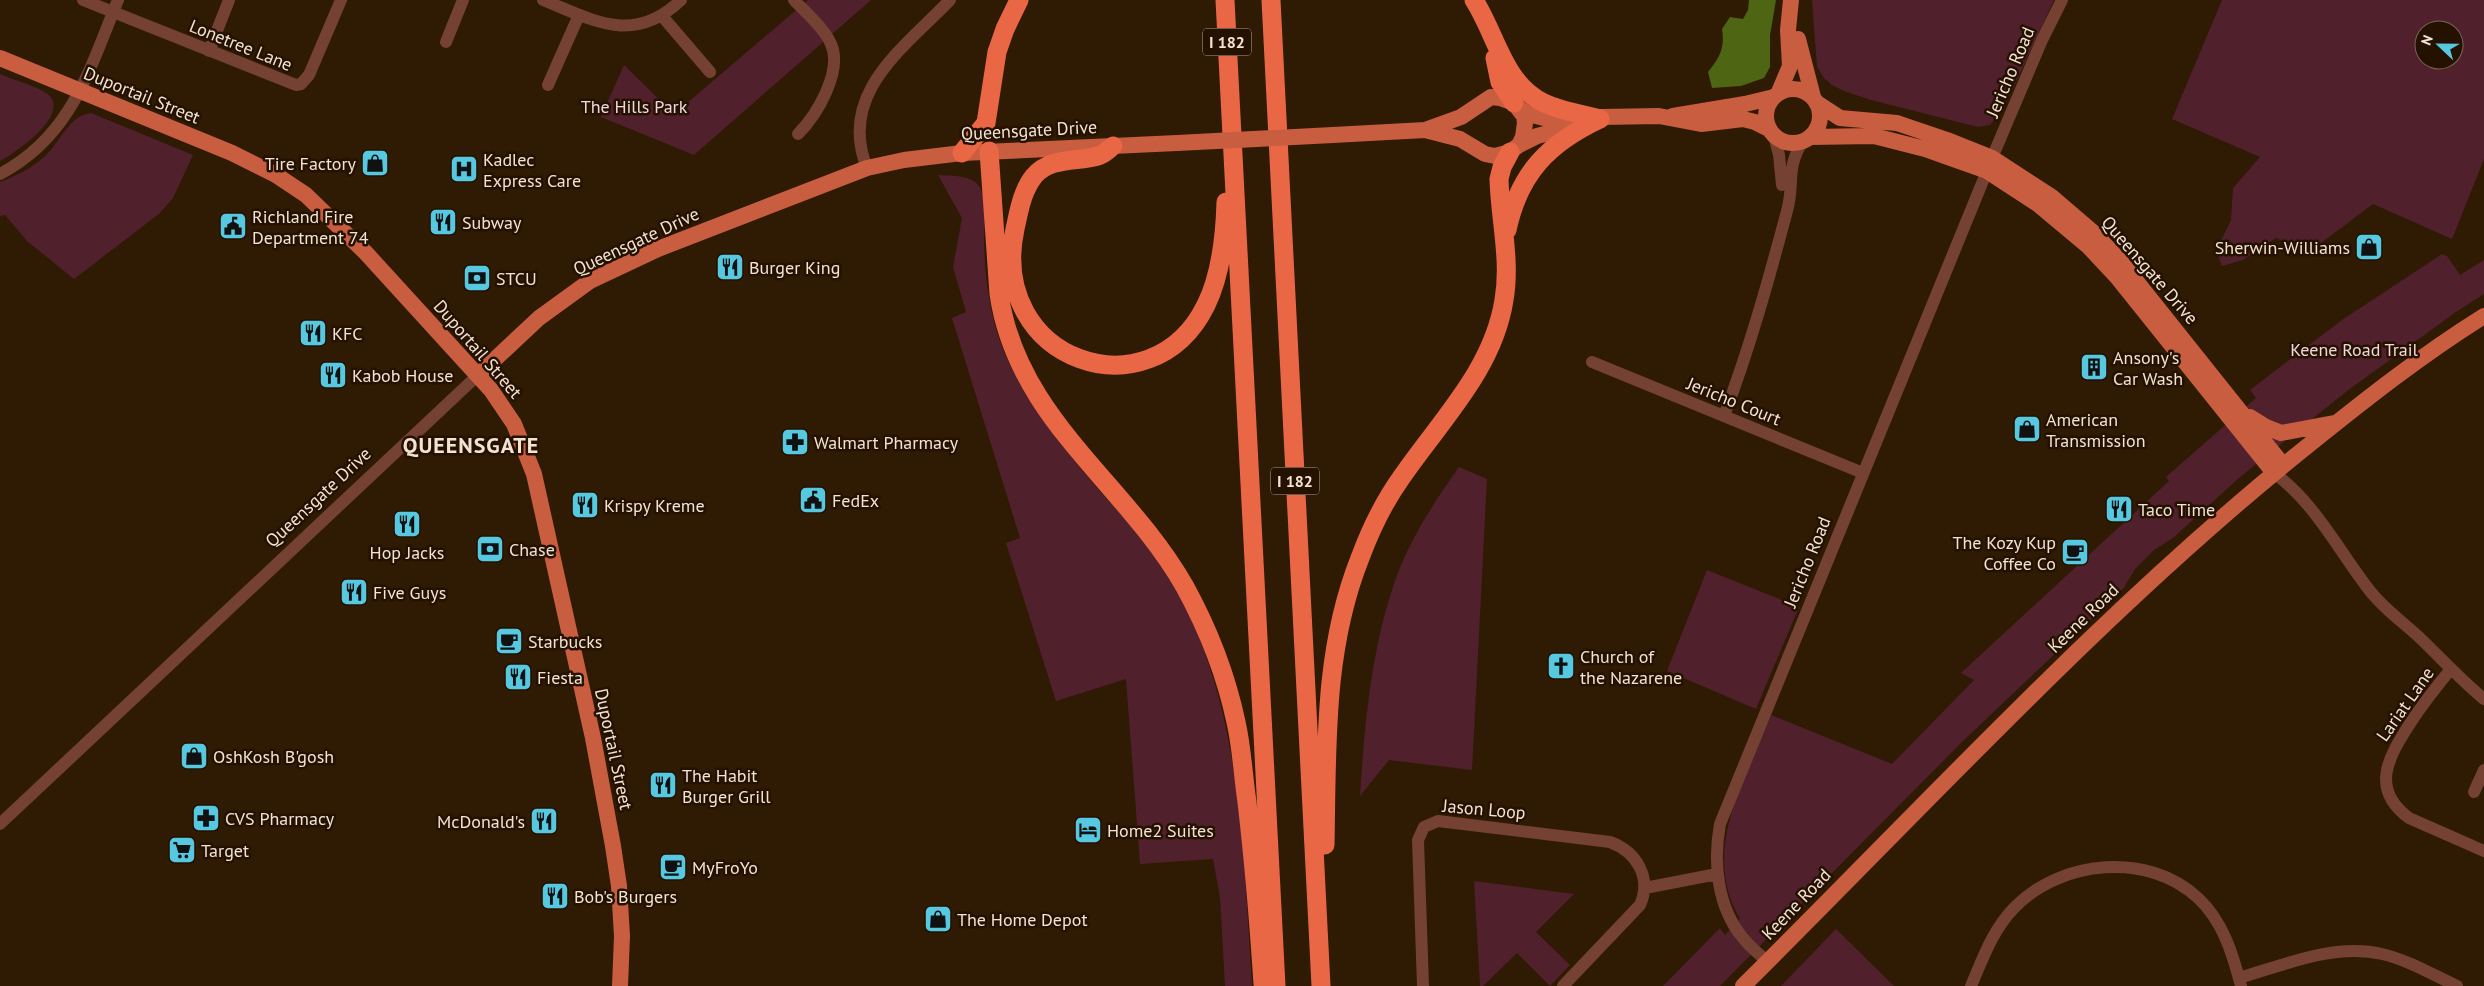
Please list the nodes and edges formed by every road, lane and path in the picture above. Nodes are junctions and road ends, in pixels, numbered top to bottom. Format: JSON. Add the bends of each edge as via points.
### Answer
{"nodes":[{"id":1,"x":83,"y":0,"type":"edge"},
{"id":2,"x":118,"y":0,"type":"edge"},
{"id":3,"x":229,"y":0,"type":"edge"},
{"id":4,"x":341,"y":0,"type":"edge"},
{"id":5,"x":463,"y":0,"type":"edge"},
{"id":6,"x":543,"y":0,"type":"edge"},
{"id":7,"x":681,"y":0,"type":"edge"},
{"id":8,"x":794,"y":0,"type":"edge"},
{"id":9,"x":950,"y":0,"type":"edge"},
{"id":10,"x":1019,"y":0,"type":"edge"},
{"id":11,"x":1225,"y":0,"type":"edge"},
{"id":12,"x":1271,"y":0,"type":"edge"},
{"id":13,"x":1474,"y":0,"type":"edge"},
{"id":14,"x":2062,"y":0,"type":"edge"},
{"id":15,"x":1791,"y":3,"type":"edge"},
{"id":16,"x":113,"y":12,"type":"junction"},
{"id":17,"x":579,"y":15,"type":"junction"},
{"id":18,"x":662,"y":16,"type":"junction"},
{"id":19,"x":1486,"y":21,"type":"junction"},
{"id":20,"x":446,"y":42,"type":"dead end"},
{"id":21,"x":209,"y":51,"type":"junction"},
{"id":22,"x":0,"y":58,"type":"edge"},
{"id":23,"x":710,"y":72,"type":"dead end"},
{"id":24,"x":1230,"y":83,"type":"junction"},
{"id":25,"x":548,"y":85,"type":"dead end"},
{"id":26,"x":80,"y":92,"type":"junction"},
{"id":27,"x":1776,"y":95,"type":"junction"},
{"id":28,"x":1815,"y":100,"type":"junction"},
{"id":29,"x":1517,"y":105,"type":"junction"},
{"id":30,"x":1668,"y":117,"type":"junction"},
{"id":31,"x":1600,"y":119,"type":"junction"},
{"id":32,"x":1425,"y":130,"type":"junction"},
{"id":33,"x":1772,"y":132,"type":"junction"},
{"id":34,"x":798,"y":134,"type":"dead end"},
{"id":35,"x":1806,"y":139,"type":"junction"},
{"id":36,"x":1113,"y":146,"type":"junction"},
{"id":37,"x":1514,"y":148,"type":"junction"},
{"id":38,"x":989,"y":151,"type":"junction"},
{"id":39,"x":962,"y":153,"type":"junction"},
{"id":40,"x":1990,"y":165,"type":"junction"},
{"id":41,"x":866,"y":168,"type":"junction"},
{"id":42,"x":0,"y":174,"type":"edge"},
{"id":43,"x":1779,"y":235,"type":"junction"},
{"id":44,"x":1505,"y":240,"type":"junction"},
{"id":45,"x":2484,"y":316,"type":"edge"},
{"id":46,"x":1592,"y":362,"type":"dead end"},
{"id":47,"x":478,"y":375,"type":"junction"},
{"id":48,"x":2242,"y":412,"type":"junction"},
{"id":49,"x":1724,"y":416,"type":"junction"},
{"id":50,"x":2336,"y":423,"type":"junction"},
{"id":51,"x":2279,"y":469,"type":"junction"},
{"id":52,"x":1862,"y":473,"type":"junction"},
{"id":53,"x":2451,"y":669,"type":"junction"},
{"id":54,"x":2484,"y":699,"type":"edge"},
{"id":55,"x":2484,"y":770,"type":"edge"},
{"id":56,"x":2474,"y":792,"type":"dead end"},
{"id":57,"x":0,"y":824,"type":"edge"},
{"id":58,"x":2484,"y":851,"type":"edge"},
{"id":59,"x":1718,"y":874,"type":"junction"},
{"id":60,"x":1645,"y":888,"type":"junction"},
{"id":61,"x":1320,"y":962,"type":"junction"},
{"id":62,"x":1768,"y":962,"type":"junction"},
{"id":63,"x":2240,"y":982,"type":"edge"},
{"id":64,"x":620,"y":986,"type":"edge"},
{"id":65,"x":1263,"y":986,"type":"edge"},
{"id":66,"x":1276,"y":986,"type":"edge"},
{"id":67,"x":1321,"y":986,"type":"edge"},
{"id":68,"x":1423,"y":986,"type":"edge"},
{"id":69,"x":1563,"y":986,"type":"edge"},
{"id":70,"x":1743,"y":986,"type":"edge"},
{"id":71,"x":1971,"y":986,"type":"edge"},
{"id":72,"x":2457,"y":986,"type":"edge"}],
"edges":[{"from":1,"to":16,"type":"street","name":"Lonetree Lane"},
{"from":2,"to":16,"type":"street"},
{"from":3,"to":21,"type":"street"},
{"from":4,"to":21,"type":"street","name":"Lonetree Lane","via":[[309,75],[301,84],[289,84]]},
{"from":5,"to":20,"type":"street"},
{"from":6,"to":17,"type":"street"},
{"from":7,"to":18,"type":"street"},
{"from":8,"to":34,"type":"street","via":[[825,34],[833,53],[832,70],[822,103]]},
{"from":9,"to":41,"type":"street","via":[[884,68],[868,90],[859,135]]},
{"from":10,"to":39,"type":"highway","via":[[997,52],[986,123]]},
{"from":11,"to":24,"type":"highway","number":"I 182"},
{"from":12,"to":61,"type":"highway","number":"I 182"},
{"from":13,"to":19,"type":"highway"},
{"from":14,"to":40,"type":"street","name":"Jericho Road"},
{"from":15,"to":27,"type":"main road","via":[[1788,30],[1790,66]]},
{"from":15,"to":28,"type":"main road","via":[[1800,52]]},
{"from":16,"to":21,"type":"street","name":"Lonetree Lane"},
{"from":16,"to":26,"type":"street"},
{"from":17,"to":18,"type":"street","via":[[618,26],[646,23]]},
{"from":17,"to":25,"type":"street"},
{"from":18,"to":23,"type":"street"},
{"from":19,"to":29,"type":"highway","via":[[1497,74]]},
{"from":19,"to":31,"type":"highway","via":[[1510,72],[1528,94],[1552,106]]},
{"from":22,"to":26,"type":"main road","name":"Duportail Street"},
{"from":24,"to":36,"type":"highway","via":[[1225,214],[1218,268],[1206,305],[1187,333],[1159,353],[1145,360],[1110,365],[1076,358],[1040,334],[1018,300],[1010,258],[1020,206],[1034,176],[1050,165],[1099,156]]},
{"from":24,"to":66,"type":"highway","number":"I 182"},
{"from":26,"to":42,"type":"street","via":[[50,137],[27,158]]},
{"from":26,"to":47,"type":"main road","name":"Duportail Street","via":[[232,153],[306,194]]},
{"from":27,"to":28,"type":"main road","via":[[1793,88],[1807,92]]},
{"from":27,"to":30,"type":"main road"},
{"from":27,"to":33,"type":"main road","via":[[1766,112]]},
{"from":28,"to":35,"type":"main road","via":[[1820,118],[1815,132]]},
{"from":28,"to":40,"type":"main road","name":"Queensgate Drive","via":[[1840,118],[1897,123],[1948,140]]},
{"from":29,"to":31,"type":"main road","via":[[1528,114],[1544,118]]},
{"from":29,"to":32,"type":"main road","via":[[1500,98],[1486,99],[1461,117]]},
{"from":29,"to":37,"type":"main road","via":[[1524,116],[1525,129]]},
{"from":30,"to":31,"type":"main road"},
{"from":30,"to":33,"type":"main road","via":[[1701,124],[1745,120]]},
{"from":31,"to":37,"type":"main road","via":[[1537,136]]},
{"from":31,"to":44,"type":"highway","via":[[1562,139],[1536,166],[1515,201]]},
{"from":32,"to":36,"type":"main road","name":"Queensgate Drive","bridge":true},
{"from":32,"to":37,"type":"main road","via":[[1460,139],[1485,154],[1495,156]]},
{"from":33,"to":35,"type":"main road","via":[[1788,142]]},
{"from":33,"to":43,"type":"street","via":[[1782,172]]},
{"from":35,"to":40,"type":"main road","via":[[1874,136]]},
{"from":35,"to":43,"type":"street","via":[[1791,164],[1788,209]]},
{"from":36,"to":38,"type":"main road","name":"Queensgate Drive"},
{"from":37,"to":44,"type":"highway","via":[[1502,167],[1499,179]]},
{"from":38,"to":39,"type":"main road","name":"Queensgate Drive"},
{"from":38,"to":65,"type":"highway","via":[[999,294],[1016,357],[1046,409],[1169,562],[1200,616],[1219,661],[1237,724],[1255,866]]},
{"from":39,"to":41,"type":"main road","name":"Queensgate Drive"},
{"from":40,"to":48,"type":"main road","name":"Queensgate Drive","via":[[2046,192],[2094,233]]},
{"from":40,"to":51,"type":"main road","name":"Queensgate Drive","via":[[2088,246]]},
{"from":40,"to":52,"type":"street","name":"Jericho Road"},
{"from":41,"to":47,"type":"main road","name":"Queensgate Drive","via":[[679,240],[590,281],[539,318]]},
{"from":43,"to":49,"type":"street","via":[[1754,332]]},
{"from":44,"to":61,"type":"highway","via":[[1504,298],[1495,336],[1466,390],[1400,479],[1384,507],[1360,556],[1343,608],[1334,650],[1328,709],[1325,891]]},
{"from":45,"to":50,"type":"main road","name":"Keene Road","via":[[2403,370]]},
{"from":46,"to":49,"type":"street","name":"Jericho Court"},
{"from":47,"to":57,"type":"street","name":"Queensgate Drive"},
{"from":47,"to":64,"type":"main road","name":"Duportail Street","via":[[514,424],[530,459],[537,486],[614,846],[622,936]]},
{"from":48,"to":50,"type":"main road","via":[[2281,433]]},
{"from":48,"to":51,"type":"main road","name":"Queensgate Drive"},
{"from":49,"to":52,"type":"street","name":"Jericho Court"},
{"from":50,"to":51,"type":"main road","name":"Keene Road"},
{"from":51,"to":53,"type":"street","name":"Queensgate Drive","via":[[2327,528],[2385,610]]},
{"from":51,"to":62,"type":"main road","name":"Keene Road","via":[[2170,563],[2017,708]]},
{"from":52,"to":59,"type":"street","name":"Jericho Road","via":[[1725,808],[1717,840]]},
{"from":53,"to":54,"type":"street","name":"Queensgate Drive"},
{"from":53,"to":58,"type":"street","name":"Lariat Lane","via":[[2428,696],[2393,750],[2388,761],[2386,785],[2390,799],[2409,818]]},
{"from":55,"to":56,"type":"street"},
{"from":59,"to":60,"type":"street"},
{"from":59,"to":62,"type":"street","name":"Jericho Road","via":[[1721,893],[1732,921],[1743,938]]},
{"from":60,"to":68,"type":"street","name":"Jason Loop","via":[[1640,866],[1627,851],[1610,842],[1445,821],[1431,822],[1420,832],[1417,850]]},
{"from":60,"to":69,"type":"street","via":[[1635,913]]},
{"from":61,"to":67,"type":"highway","number":"I 182"},
{"from":62,"to":70,"type":"main road","name":"Keene Road"},
{"from":63,"to":71,"type":"street","via":[[2221,930],[2198,898],[2156,875],[2130,868],[2106,867],[2056,879],[2023,899],[1992,938]]},
{"from":63,"to":72,"type":"street","via":[[2330,953],[2356,951],[2392,957]]}]}
